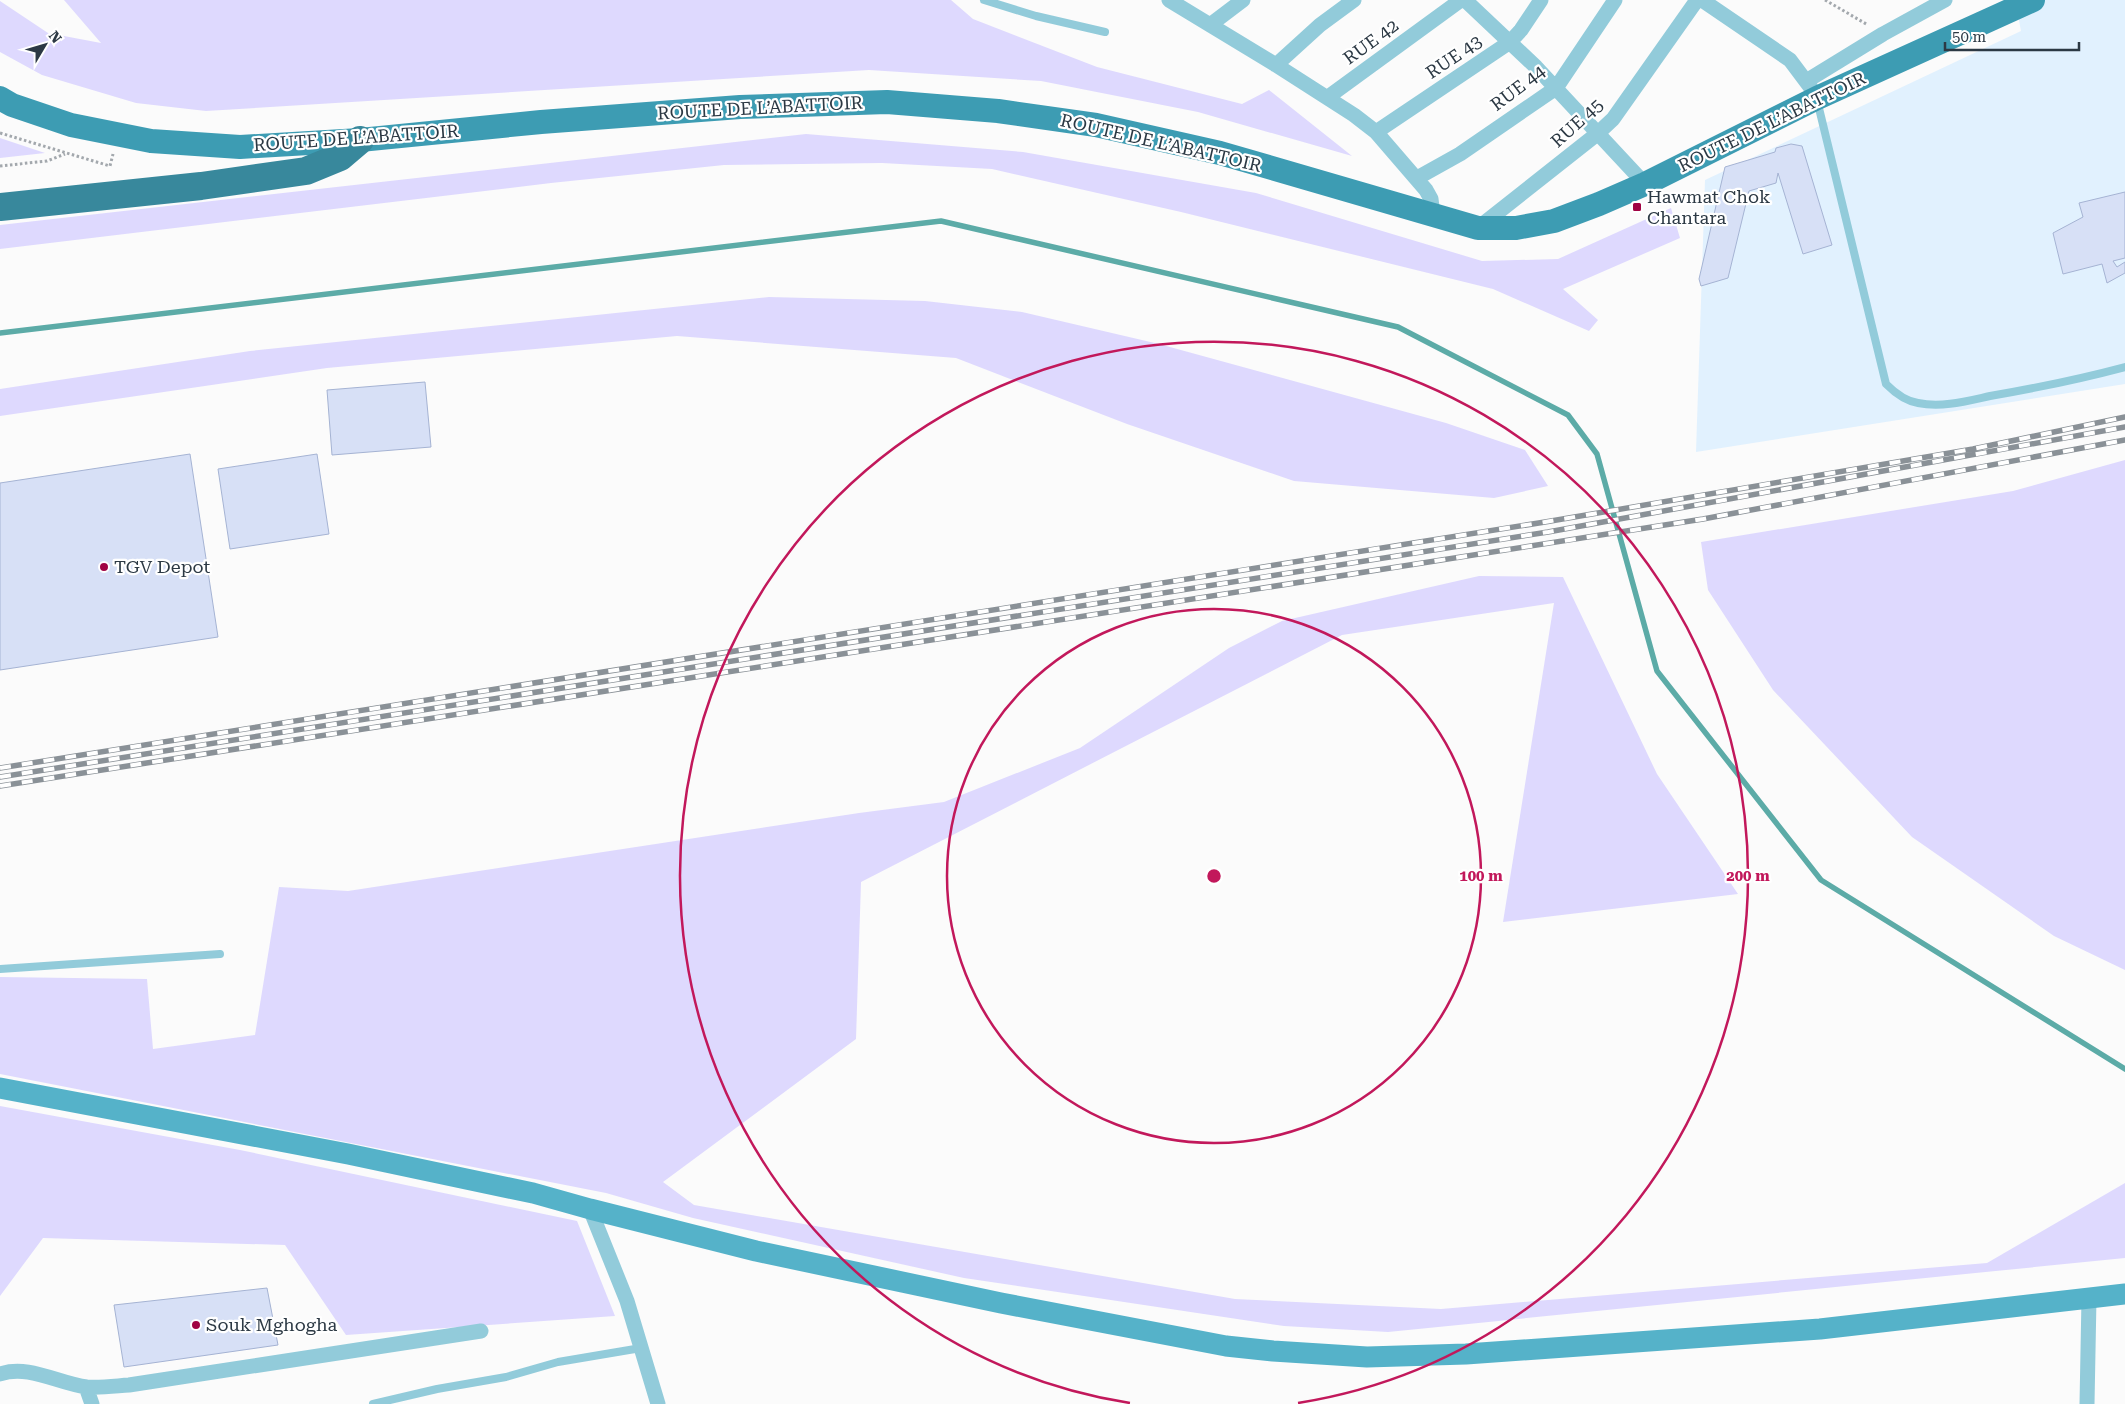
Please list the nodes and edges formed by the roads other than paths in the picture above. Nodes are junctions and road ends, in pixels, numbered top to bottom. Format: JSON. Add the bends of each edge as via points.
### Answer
{"nodes":[{"id":1,"x":984,"y":0,"type":"edge"},
{"id":2,"x":1169,"y":0,"type":"edge"},
{"id":3,"x":1243,"y":0,"type":"edge"},
{"id":4,"x":1354,"y":0,"type":"edge"},
{"id":5,"x":1461,"y":0,"type":"edge"},
{"id":6,"x":1465,"y":0,"type":"edge"},
{"id":7,"x":1540,"y":0,"type":"edge"},
{"id":8,"x":1615,"y":0,"type":"edge"},
{"id":9,"x":1697,"y":0,"type":"edge"},
{"id":10,"x":1702,"y":0,"type":"edge"},
{"id":11,"x":1945,"y":0,"type":"edge"},
{"id":12,"x":2033,"y":0,"type":"edge"},
{"id":13,"x":1210,"y":25,"type":"junction"},
{"id":14,"x":1105,"y":32,"type":"dead end"},
{"id":15,"x":1510,"y":42,"type":"junction"},
{"id":16,"x":1276,"y":65,"type":"junction"},
{"id":17,"x":1556,"y":88,"type":"junction"},
{"id":18,"x":1812,"y":89,"type":"junction"},
{"id":19,"x":0,"y":98,"type":"edge"},
{"id":20,"x":1328,"y":98,"type":"junction"},
{"id":21,"x":1376,"y":132,"type":"junction"},
{"id":22,"x":1597,"y":134,"type":"junction"},
{"id":23,"x":360,"y":140,"type":"junction"},
{"id":24,"x":1417,"y":178,"type":"junction"},
{"id":25,"x":1645,"y":184,"type":"junction"},
{"id":26,"x":0,"y":208,"type":"edge"},
{"id":27,"x":1433,"y":216,"type":"junction"},
{"id":28,"x":1478,"y":228,"type":"junction"},
{"id":29,"x":2125,"y":367,"type":"edge"},
{"id":30,"x":220,"y":954,"type":"dead end"},
{"id":31,"x":0,"y":969,"type":"edge"},
{"id":32,"x":0,"y":1088,"type":"edge"},
{"id":33,"x":590,"y":1209,"type":"junction"},
{"id":34,"x":2125,"y":1294,"type":"edge"},
{"id":35,"x":2089,"y":1298,"type":"junction"},
{"id":36,"x":481,"y":1331,"type":"dead end"},
{"id":37,"x":641,"y":1348,"type":"junction"},
{"id":38,"x":0,"y":1374,"type":"edge"},
{"id":39,"x":86,"y":1387,"type":"junction"},
{"id":40,"x":92,"y":1404,"type":"edge"},
{"id":41,"x":373,"y":1404,"type":"edge"},
{"id":42,"x":658,"y":1404,"type":"edge"},
{"id":43,"x":2087,"y":1404,"type":"edge"}],
"edges":[{"from":1,"to":14,"type":"lane"},
{"from":2,"to":13,"type":"street"},
{"from":3,"to":13,"type":"street"},
{"from":4,"to":16,"type":"street","via":[[1320,24]]},
{"from":5,"to":20,"type":"street","name":"RUE 42"},
{"from":6,"to":15,"type":"street"},
{"from":7,"to":15,"type":"street","name":"RUE 43"},
{"from":8,"to":17,"type":"street","name":"RUE 44"},
{"from":9,"to":22,"type":"street","name":"RUE 45","via":[[1632,94]]},
{"from":10,"to":18,"type":"street","via":[[1790,60]]},
{"from":11,"to":18,"type":"street","via":[[1883,34]]},
{"from":12,"to":18,"type":"main road","name":"ROUTE DE L’ABATTOIR"},
{"from":13,"to":16,"type":"street"},
{"from":15,"to":17,"type":"street"},
{"from":15,"to":21,"type":"street","name":"RUE 43"},
{"from":16,"to":20,"type":"street"},
{"from":17,"to":22,"type":"street"},
{"from":17,"to":24,"type":"street","name":"RUE 44","via":[[1460,154]]},
{"from":18,"to":25,"type":"main road","name":"ROUTE DE L’ABATTOIR"},
{"from":18,"to":29,"type":"lane","via":[[1886,384],[1894,392],[1919,404],[1950,404]]},
{"from":19,"to":23,"type":"main road","name":"ROUTE DE L’ABATTOIR","via":[[71,125],[151,142],[240,147]]},
{"from":20,"to":21,"type":"street"},
{"from":21,"to":24,"type":"street"},
{"from":22,"to":25,"type":"street"},
{"from":22,"to":28,"type":"street","name":"RUE 45"},
{"from":23,"to":26,"type":"highway","via":[[340,157],[306,171]]},
{"from":23,"to":27,"type":"main road","name":"ROUTE DE L’ABATTOIR","via":[[740,107],[887,102],[998,111],[1096,124],[1220,153]]},
{"from":24,"to":27,"type":"street","via":[[1430,199]]},
{"from":25,"to":28,"type":"main road","name":"ROUTE DE L’ABATTOIR","via":[[1554,221],[1516,228]]},
{"from":27,"to":28,"type":"main road","name":"ROUTE DE L’ABATTOIR"},
{"from":30,"to":31,"type":"lane"},
{"from":32,"to":33,"type":"main road","via":[[348,1154],[533,1193]]},
{"from":33,"to":35,"type":"main road","via":[[756,1251],[1001,1303],[1226,1346],[1320,1355],[1466,1354],[1820,1329]]},
{"from":33,"to":37,"type":"street","via":[[627,1301]]},
{"from":34,"to":35,"type":"main road"},
{"from":35,"to":43,"type":"street"},
{"from":36,"to":39,"type":"street","via":[[129,1386]]},
{"from":37,"to":41,"type":"lane","via":[[558,1362],[506,1377]]},
{"from":37,"to":42,"type":"street"},
{"from":38,"to":39,"type":"street","via":[[31,1373]]},
{"from":39,"to":40,"type":"street"}]}
